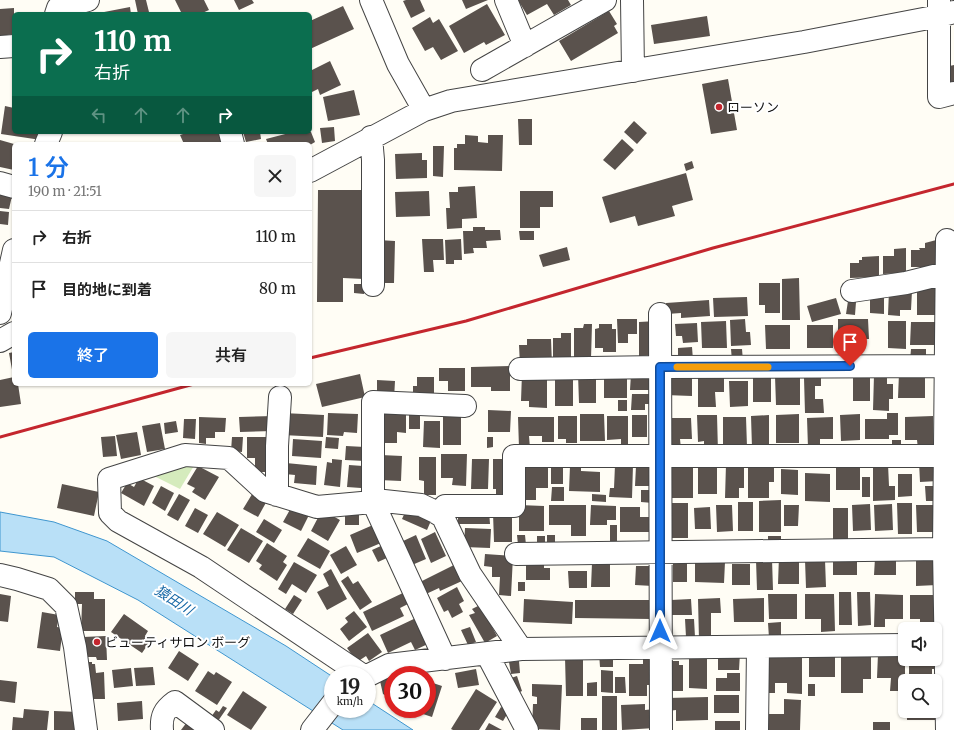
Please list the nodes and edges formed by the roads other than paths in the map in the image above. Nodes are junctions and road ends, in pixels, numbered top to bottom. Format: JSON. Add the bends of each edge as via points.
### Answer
{"nodes":[{"id":1,"x":88,"y":0,"type":"edge"},
{"id":2,"x":371,"y":0,"type":"edge"},
{"id":3,"x":506,"y":0,"type":"edge"},
{"id":4,"x":605,"y":0,"type":"edge"},
{"id":5,"x":632,"y":0,"type":"edge"},
{"id":6,"x":944,"y":9,"type":"edge"},
{"id":7,"x":57,"y":12,"type":"edge"},
{"id":8,"x":12,"y":46,"type":"edge"},
{"id":9,"x":525,"y":46,"type":"junction"},
{"id":10,"x":0,"y":47,"type":"edge"},
{"id":11,"x":482,"y":70,"type":"dead end"},
{"id":12,"x":633,"y":71,"type":"junction"},
{"id":13,"x":947,"y":95,"type":"edge"},
{"id":14,"x":424,"y":110,"type":"junction"},
{"id":15,"x":371,"y":137,"type":"junction"},
{"id":16,"x":312,"y":169,"type":"edge"},
{"id":17,"x":0,"y":183,"type":"edge"},
{"id":18,"x":12,"y":186,"type":"edge"},
{"id":19,"x":947,"y":240,"type":"dead end"},
{"id":20,"x":12,"y":256,"type":"edge"},
{"id":21,"x":950,"y":273,"type":"edge"},
{"id":22,"x":4,"y":278,"type":"edge"},
{"id":23,"x":373,"y":285,"type":"dead end"},
{"id":24,"x":852,"y":291,"type":"dead end"},
{"id":25,"x":0,"y":313,"type":"edge"},
{"id":26,"x":660,"y":314,"type":"dead end"},
{"id":27,"x":12,"y":334,"type":"edge"},
{"id":28,"x":0,"y":341,"type":"edge"},
{"id":29,"x":950,"y":366,"type":"edge"},
{"id":30,"x":660,"y":367,"type":"junction"},
{"id":31,"x":520,"y":369,"type":"dead end"},
{"id":32,"x":280,"y":397,"type":"dead end"},
{"id":33,"x":465,"y":406,"type":"dead end"},
{"id":34,"x":660,"y":456,"type":"junction"},
{"id":35,"x":944,"y":456,"type":"junction"},
{"id":36,"x":277,"y":495,"type":"junction"},
{"id":37,"x":373,"y":502,"type":"junction"},
{"id":38,"x":438,"y":514,"type":"junction"},
{"id":39,"x":944,"y":549,"type":"junction"},
{"id":40,"x":660,"y":552,"type":"junction"},
{"id":41,"x":516,"y":554,"type":"dead end"},
{"id":42,"x":0,"y":575,"type":"edge"},
{"id":43,"x":945,"y":644,"type":"edge"},
{"id":44,"x":898,"y":645,"type":"edge"},
{"id":45,"x":660,"y":647,"type":"junction"},
{"id":46,"x":758,"y":647,"type":"junction"},
{"id":47,"x":521,"y":649,"type":"junction"},
{"id":48,"x":487,"y":654,"type":"junction"},
{"id":49,"x":445,"y":659,"type":"junction"},
{"id":50,"x":348,"y":666,"type":"edge"},
{"id":51,"x":376,"y":672,"type":"edge"},
{"id":52,"x":324,"y":715,"type":"edge"},
{"id":53,"x":86,"y":730,"type":"edge"},
{"id":54,"x":162,"y":730,"type":"edge"},
{"id":55,"x":213,"y":730,"type":"edge"},
{"id":56,"x":312,"y":730,"type":"edge"},
{"id":57,"x":527,"y":730,"type":"edge"},
{"id":58,"x":661,"y":730,"type":"edge"},
{"id":59,"x":757,"y":730,"type":"edge"},
{"id":60,"x":947,"y":730,"type":"edge"}],
"edges":[{"from":1,"to":7,"type":"street","via":[[58,8]]},
{"from":2,"to":14,"type":"street","via":[[398,64]]},
{"from":3,"to":9,"type":"street"},
{"from":4,"to":9,"type":"street"},
{"from":5,"to":12,"type":"street"},
{"from":6,"to":12,"type":"street","via":[[804,42]]},
{"from":6,"to":13,"type":"street"},
{"from":8,"to":10,"type":"street"},
{"from":9,"to":11,"type":"street"},
{"from":12,"to":14,"type":"street","via":[[502,92]]},
{"from":14,"to":15,"type":"street"},
{"from":15,"to":16,"type":"street"},
{"from":15,"to":23,"type":"street"},
{"from":17,"to":18,"type":"street"},
{"from":19,"to":21,"type":"street"},
{"from":20,"to":22,"type":"street"},
{"from":21,"to":24,"type":"street"},
{"from":21,"to":29,"type":"street"},
{"from":22,"to":25,"type":"street"},
{"from":26,"to":30,"type":"street"},
{"from":27,"to":28,"type":"street"},
{"from":29,"to":30,"type":"street"},
{"from":29,"to":35,"type":"street"},
{"from":30,"to":31,"type":"street"},
{"from":30,"to":34,"type":"street"},
{"from":32,"to":36,"type":"street"},
{"from":33,"to":37,"type":"street","via":[[373,402]]},
{"from":34,"to":35,"type":"street"},
{"from":34,"to":38,"type":"street","via":[[514,456],[514,506],[445,506]]},
{"from":34,"to":40,"type":"street"},
{"from":35,"to":39,"type":"street"},
{"from":36,"to":37,"type":"street","via":[[317,507]]},
{"from":36,"to":50,"type":"street","via":[[265,492],[229,458],[185,455],[109,479],[110,513],[118,521],[200,567]]},
{"from":37,"to":38,"type":"street","via":[[421,505]]},
{"from":37,"to":49,"type":"street"},
{"from":38,"to":47,"type":"street","via":[[442,515],[470,574]]},
{"from":39,"to":40,"type":"street"},
{"from":39,"to":43,"type":"street"},
{"from":40,"to":41,"type":"street"},
{"from":40,"to":45,"type":"street"},
{"from":42,"to":53,"type":"street","via":[[49,589],[66,606],[75,647]]},
{"from":43,"to":60,"type":"street"},
{"from":44,"to":46,"type":"street"},
{"from":45,"to":46,"type":"street"},
{"from":45,"to":47,"type":"street"},
{"from":45,"to":58,"type":"street"},
{"from":46,"to":59,"type":"street"},
{"from":47,"to":48,"type":"street"},
{"from":48,"to":49,"type":"street"},
{"from":48,"to":57,"type":"street"},
{"from":49,"to":51,"type":"street","via":[[389,665]]},
{"from":52,"to":56,"type":"street"},
{"from":54,"to":55,"type":"street","via":[[166,708],[175,702]]}]}
